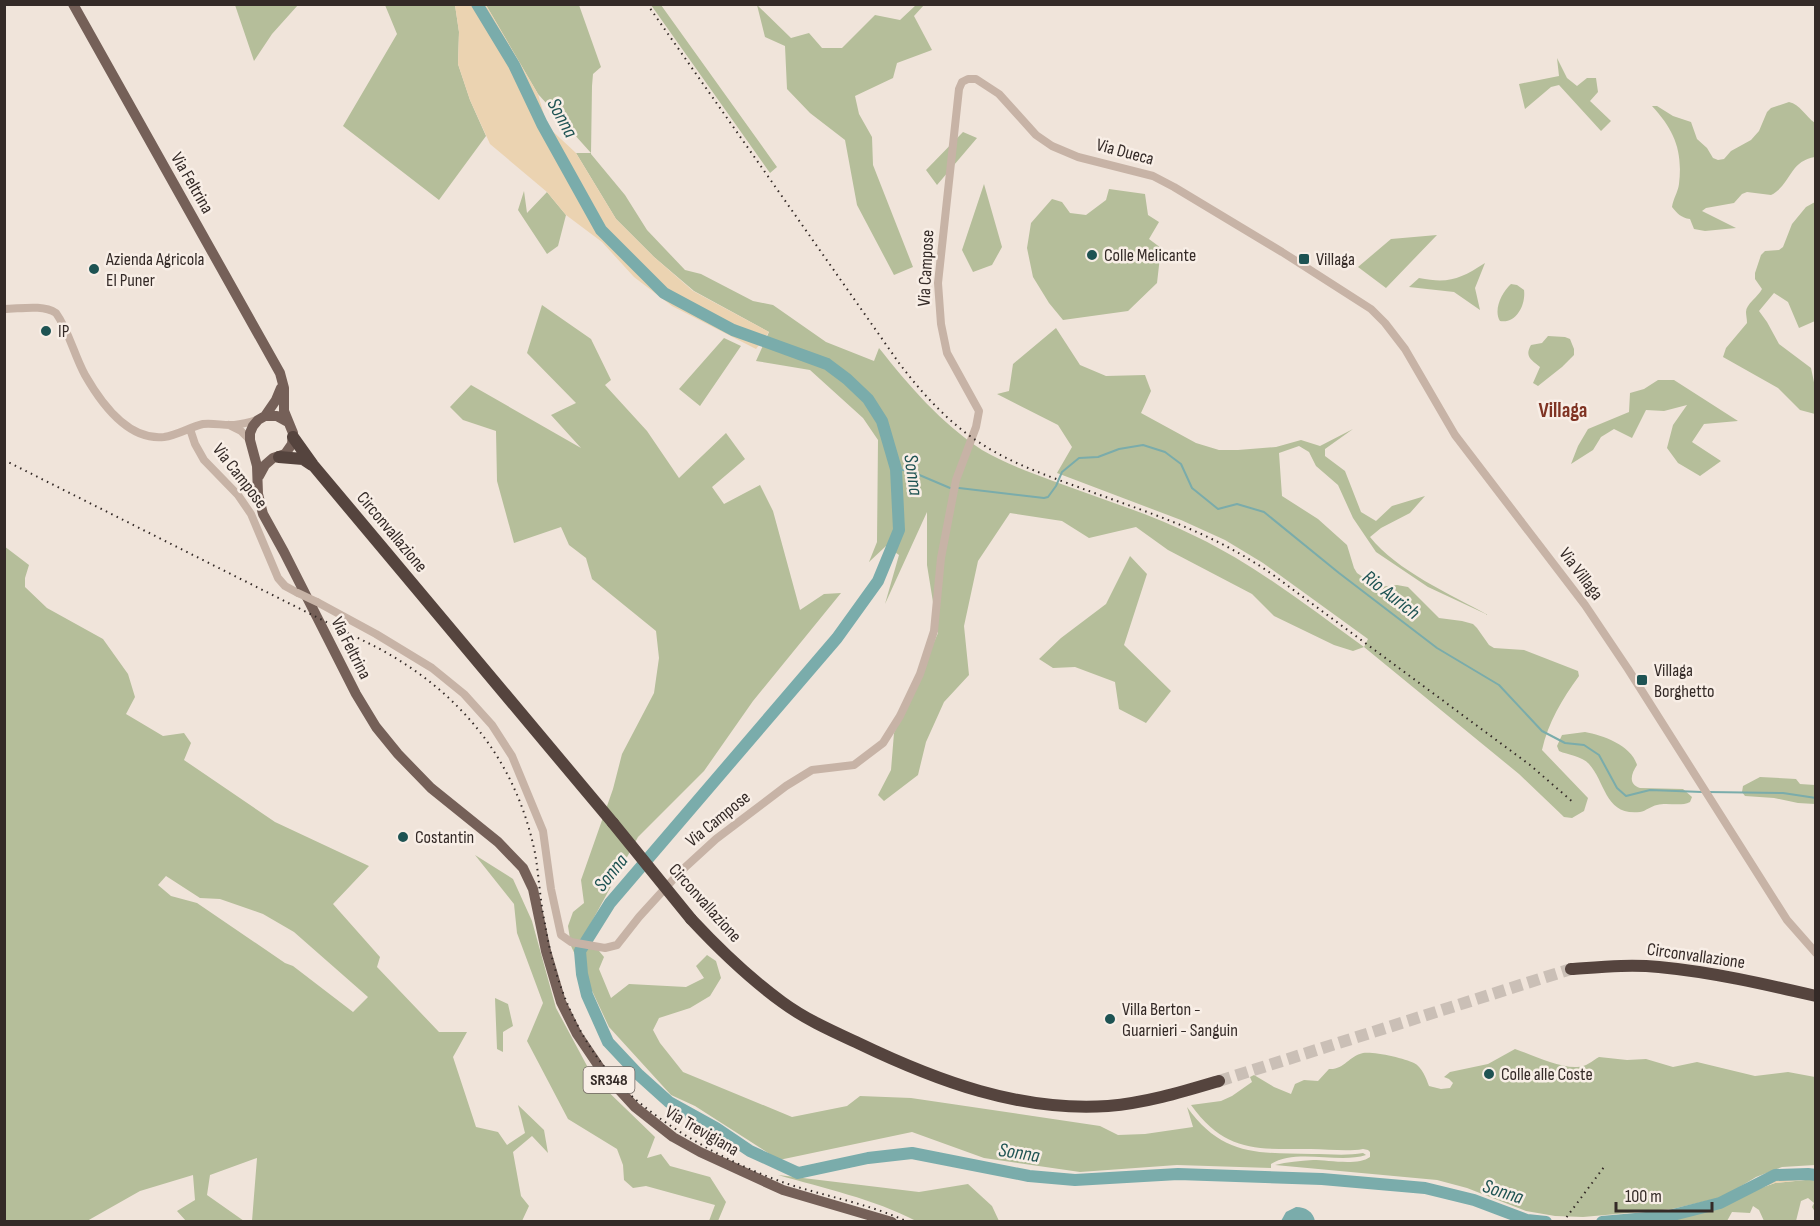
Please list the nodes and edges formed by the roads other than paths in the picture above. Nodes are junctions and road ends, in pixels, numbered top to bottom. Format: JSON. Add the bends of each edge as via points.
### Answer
{"nodes":[{"id":1,"x":73,"y":4,"type":"edge"},
{"id":2,"x":968,"y":79,"type":"joint"},
{"id":3,"x":1282,"y":252,"type":"joint"},
{"id":4,"x":4,"y":309,"type":"edge"},
{"id":5,"x":281,"y":378,"type":"junction"},
{"id":6,"x":261,"y":418,"type":"junction"},
{"id":7,"x":288,"y":422,"type":"junction"},
{"id":8,"x":229,"y":425,"type":"junction"},
{"id":9,"x":190,"y":429,"type":"junction"},
{"id":10,"x":293,"y":437,"type":"junction"},
{"id":11,"x":251,"y":444,"type":"junction"},
{"id":12,"x":276,"y":458,"type":"junction"},
{"id":13,"x":313,"y":465,"type":"junction"},
{"id":14,"x":259,"y":477,"type":"junction"},
{"id":15,"x":456,"y":809,"type":"joint"},
{"id":16,"x":1815,"y":953,"type":"edge"},
{"id":17,"x":1571,"y":969,"type":"tunnel mouth"},
{"id":18,"x":1815,"y":996,"type":"edge"},
{"id":19,"x":1219,"y":1081,"type":"tunnel mouth"},
{"id":20,"x":892,"y":1221,"type":"edge"}],
"edges":[{"from":1,"to":5,"type":"main road","name":"Via Feltrina"},
{"from":2,"to":3,"type":"street","name":"Via Dueca","via":[[976,79],[999,94],[1036,135],[1052,146],[1078,157],[1153,176]]},
{"from":2,"to":9,"type":"street","name":"Via Campose","bridge":true,"via":[[959,89],[938,283],[946,352],[979,411],[956,480],[941,558],[934,631],[920,674],[883,743],[854,765],[812,770],[716,839],[680,872],[617,945],[605,948],[571,942],[561,935],[543,831],[512,756],[492,725],[464,694],[432,668],[285,586],[251,514],[204,460]]},
{"from":3,"to":16,"type":"street","name":"Via Villaga","via":[[1371,309],[1385,323],[1455,435],[1585,605],[1787,921]]},
{"from":4,"to":9,"type":"street","via":[[54,311],[104,403],[136,432],[153,436]]},
{"from":5,"to":6,"type":"main road","via":[[276,400]]},
{"from":5,"to":7,"type":"main road","name":"Via Feltrina"},
{"from":6,"to":7,"type":"main road","via":[[277,416]]},
{"from":6,"to":8,"type":"street"},
{"from":6,"to":11,"type":"main road","via":[[250,433]]},
{"from":7,"to":10,"type":"main road","name":"Via Feltrina"},
{"from":8,"to":9,"type":"street","via":[[207,424]]},
{"from":8,"to":11,"type":"street","via":[[241,431]]},
{"from":10,"to":12,"type":"main road","via":[[289,450]]},
{"from":10,"to":13,"type":"highway","name":"Circonvallazione"},
{"from":11,"to":12,"type":"main road","via":[[261,456]]},
{"from":11,"to":14,"type":"main road","name":"Via Feltrina","number":"SR348"},
{"from":12,"to":13,"type":"highway","via":[[303,459]]},
{"from":12,"to":14,"type":"main road","via":[[265,465]]},
{"from":13,"to":19,"type":"highway","name":"Circonvallazione","bridge":true,"via":[[691,919],[732,961],[784,1004],[819,1025],[924,1073],[1007,1098],[1047,1105],[1107,1106],[1165,1097]]},
{"from":14,"to":15,"type":"main road","name":"Via Feltrina","number":"SR348","via":[[263,514],[368,714],[412,770]]},
{"from":15,"to":20,"type":"main road","name":"Via Trevigiana","number":"SR348","via":[[508,851],[527,875],[555,985],[569,1019],[593,1059],[625,1097],[673,1137],[740,1171],[798,1196]]},
{"from":17,"to":18,"type":"highway","name":"Circonvallazione","via":[[1659,967]]}]}
